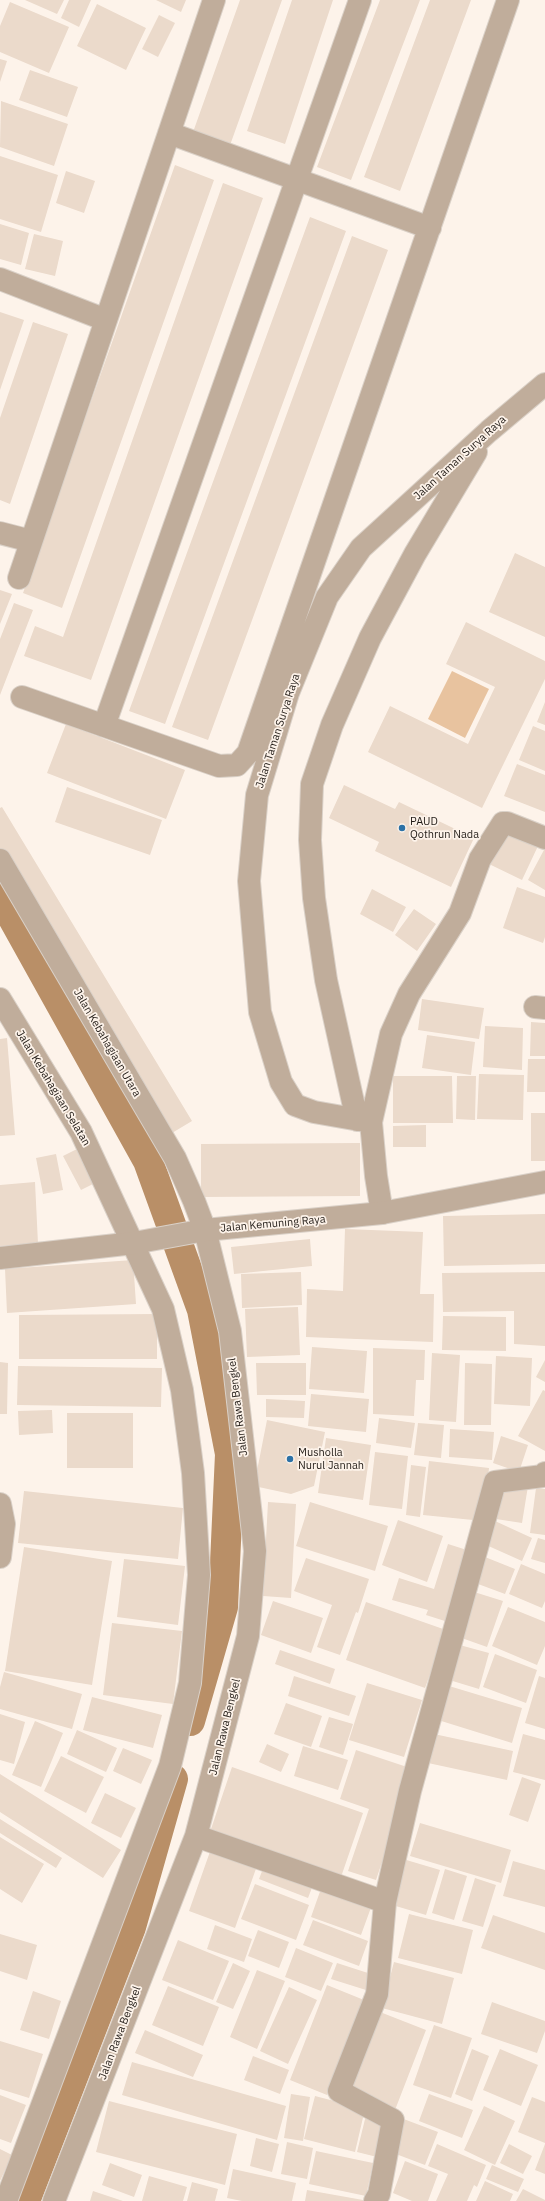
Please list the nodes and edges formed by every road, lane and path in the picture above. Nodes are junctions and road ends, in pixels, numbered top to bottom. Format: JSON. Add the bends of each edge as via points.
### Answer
{"nodes":[{"id":1,"x":214,"y":0,"type":"edge"},
{"id":2,"x":360,"y":0,"type":"edge"},
{"id":3,"x":508,"y":0,"type":"edge"},
{"id":4,"x":169,"y":134,"type":"junction"},
{"id":5,"x":297,"y":180,"type":"junction"},
{"id":6,"x":430,"y":228,"type":"junction"},
{"id":7,"x":0,"y":280,"type":"edge"},
{"id":8,"x":106,"y":320,"type":"junction"},
{"id":9,"x":545,"y":384,"type":"edge"},
{"id":10,"x":489,"y":431,"type":"junction"},
{"id":11,"x":0,"y":533,"type":"edge"},
{"id":12,"x":31,"y":541,"type":"junction"},
{"id":13,"x":18,"y":578,"type":"dead end"},
{"id":14,"x":22,"y":697,"type":"dead end"},
{"id":15,"x":104,"y":726,"type":"junction"},
{"id":16,"x":545,"y":838,"type":"edge"},
{"id":17,"x":0,"y":860,"type":"edge"},
{"id":18,"x":0,"y":999,"type":"edge"},
{"id":19,"x":364,"y":1121,"type":"junction"},
{"id":20,"x":545,"y":1182,"type":"edge"},
{"id":21,"x":382,"y":1213,"type":"junction"},
{"id":22,"x":200,"y":1231,"type":"junction"},
{"id":23,"x":143,"y":1241,"type":"junction"},
{"id":24,"x":0,"y":1258,"type":"edge"},
{"id":25,"x":545,"y":1473,"type":"edge"},
{"id":26,"x":0,"y":1504,"type":"edge"},
{"id":27,"x":0,"y":1557,"type":"edge"},
{"id":28,"x":196,"y":1836,"type":"junction"},
{"id":29,"x":385,"y":1902,"type":"junction"},
{"id":30,"x":6,"y":2201,"type":"edge"},
{"id":31,"x":54,"y":2201,"type":"edge"},
{"id":32,"x":375,"y":2201,"type":"edge"}],
"edges":[{"from":1,"to":4,"type":"street"},
{"from":2,"to":5,"type":"street"},
{"from":3,"to":6,"type":"street"},
{"from":4,"to":5,"type":"street"},
{"from":4,"to":8,"type":"street"},
{"from":5,"to":6,"type":"street"},
{"from":5,"to":15,"type":"street"},
{"from":6,"to":15,"type":"street","via":[[248,753],[237,765],[219,766]]},
{"from":7,"to":8,"type":"street"},
{"from":8,"to":12,"type":"street"},
{"from":9,"to":10,"type":"street","name":"Jalan Taman Surya Raya"},
{"from":10,"to":19,"type":"street","via":[[415,554],[370,638],[332,725],[312,784],[310,840],[314,898],[326,980]]},
{"from":10,"to":19,"type":"street","name":"Jalan Taman Surya Raya","via":[[361,548],[327,597],[288,693],[257,795],[249,881],[260,1012],[281,1082],[295,1105],[314,1112]]},
{"from":11,"to":12,"type":"street"},
{"from":12,"to":13,"type":"street"},
{"from":14,"to":15,"type":"street"},
{"from":16,"to":19,"type":"street","via":[[507,822],[503,823],[480,859],[460,913],[409,994],[391,1034]]},
{"from":17,"to":22,"type":"street","name":"Jalan Kebahagiaan Utara","via":[[174,1158]]},
{"from":18,"to":23,"type":"street","name":"Jalan Kebahagiaan Selatan","via":[[81,1132]]},
{"from":19,"to":21,"type":"street"},
{"from":20,"to":21,"type":"street","name":"Jalan Kemuning Raya"},
{"from":21,"to":22,"type":"street","name":"Jalan Kemuning Raya"},
{"from":22,"to":23,"type":"street","name":"Jalan Kemuning Raya"},
{"from":22,"to":28,"type":"street","name":"Jalan Rawa Bengkel","via":[[230,1331],[255,1551],[248,1636]]},
{"from":23,"to":24,"type":"street","name":"Jalan Kemuning Raya"},
{"from":23,"to":30,"type":"street","via":[[163,1309],[182,1390],[193,1473],[199,1574],[190,1682],[170,1766]]},
{"from":25,"to":29,"type":"street","via":[[543,1476],[495,1482],[410,1791]]},
{"from":26,"to":27,"type":"street","via":[[4,1524]]},
{"from":28,"to":29,"type":"street"},
{"from":28,"to":31,"type":"street","name":"Jalan Rawa Bengkel"},
{"from":29,"to":32,"type":"street","via":[[377,1994],[339,2090],[393,2120],[379,2194]]}]}
